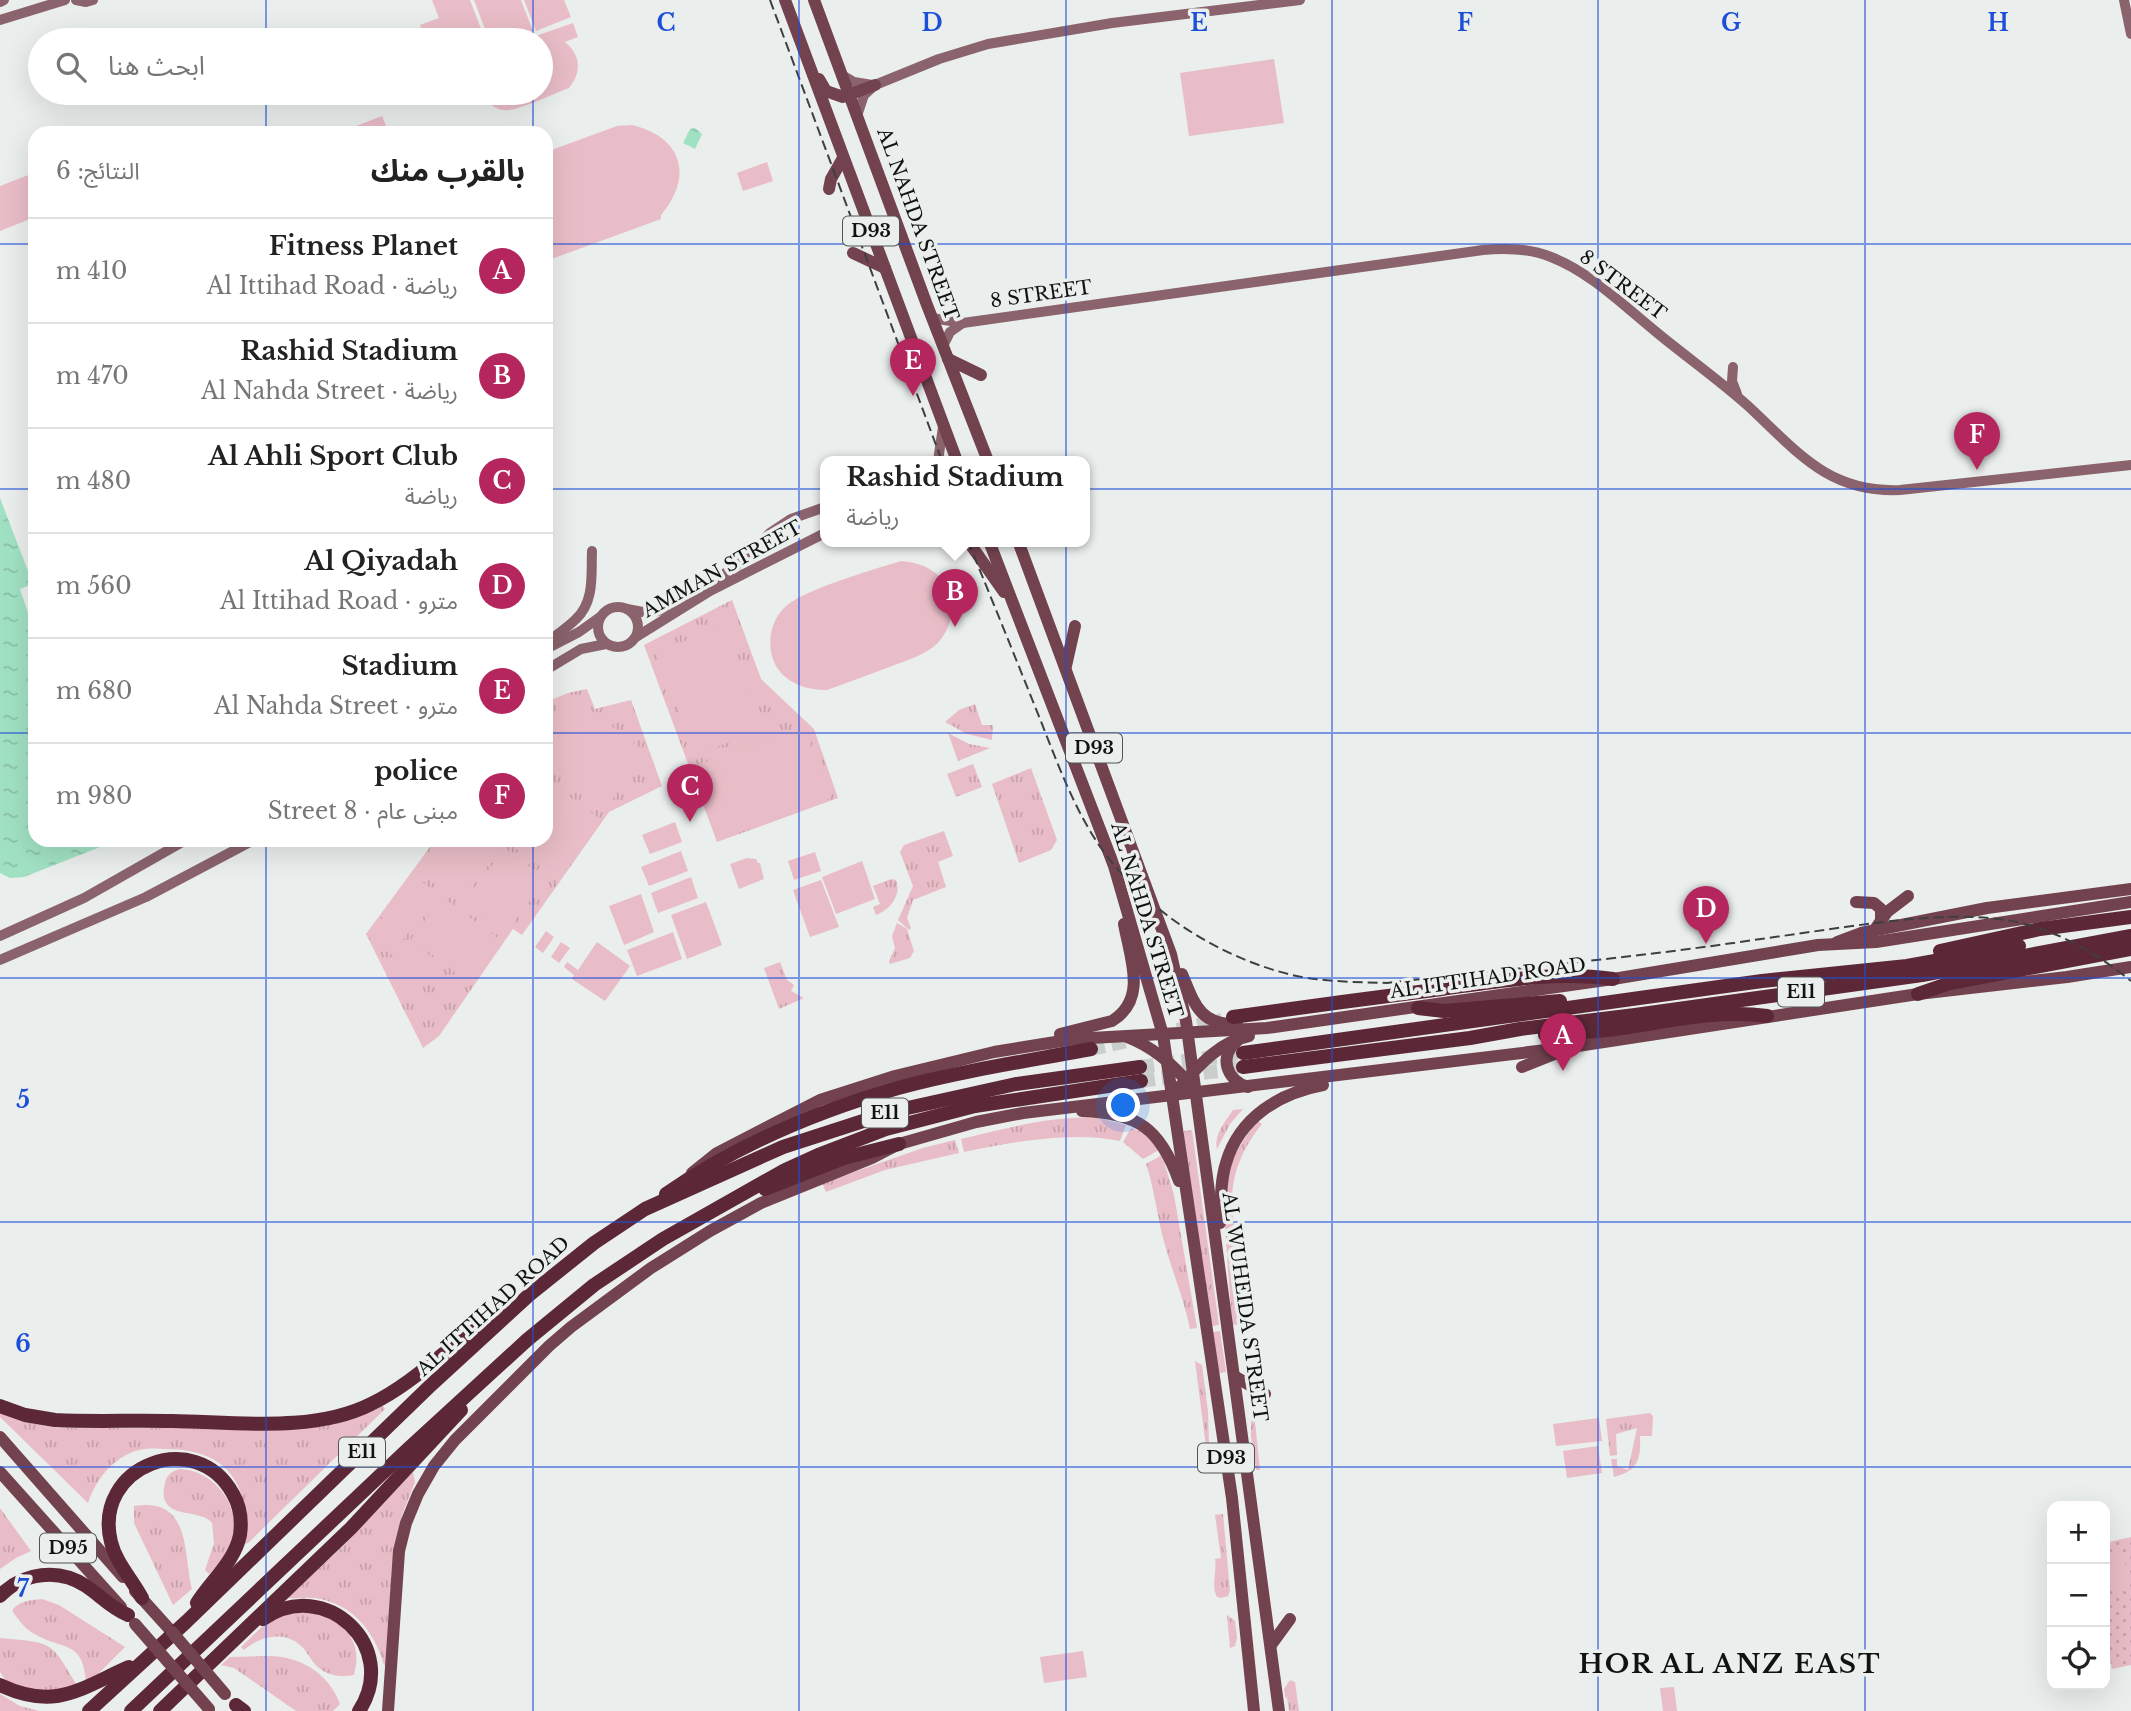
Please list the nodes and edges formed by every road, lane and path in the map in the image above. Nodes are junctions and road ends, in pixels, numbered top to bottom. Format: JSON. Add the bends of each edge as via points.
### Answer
{"nodes":[{"id":1,"x":65,"y":0,"type":"edge"},
{"id":2,"x":76,"y":0,"type":"edge"},
{"id":3,"x":93,"y":0,"type":"edge"},
{"id":4,"x":788,"y":0,"type":"edge"},
{"id":5,"x":814,"y":0,"type":"edge"},
{"id":6,"x":1300,"y":0,"type":"edge"},
{"id":7,"x":2124,"y":0,"type":"edge"},
{"id":8,"x":0,"y":20,"type":"edge"},
{"id":9,"x":2131,"y":34,"type":"edge"},
{"id":10,"x":842,"y":75,"type":"junction"},
{"id":11,"x":875,"y":85,"type":"junction"},
{"id":12,"x":849,"y":96,"type":"junction"},
{"id":13,"x":857,"y":116,"type":"junction"},
{"id":14,"x":843,"y":158,"type":"junction"},
{"id":15,"x":829,"y":189,"type":"dead end"},
{"id":16,"x":853,"y":253,"type":"dead end"},
{"id":17,"x":885,"y":268,"type":"junction"},
{"id":18,"x":932,"y":318,"type":"junction"},
{"id":19,"x":963,"y":323,"type":"junction"},
{"id":20,"x":943,"y":346,"type":"junction"},
{"id":21,"x":948,"y":359,"type":"junction"},
{"id":22,"x":1733,"y":367,"type":"dead end"},
{"id":23,"x":981,"y":375,"type":"dead end"},
{"id":24,"x":1738,"y":397,"type":"junction"},
{"id":25,"x":943,"y":424,"type":"junction"},
{"id":26,"x":939,"y":456,"type":"edge"},
{"id":27,"x":955,"y":456,"type":"edge"},
{"id":28,"x":986,"y":456,"type":"edge"},
{"id":29,"x":2131,"y":466,"type":"edge"},
{"id":30,"x":820,"y":509,"type":"edge"},
{"id":31,"x":820,"y":536,"type":"edge"},
{"id":32,"x":972,"y":547,"type":"edge"},
{"id":33,"x":991,"y":547,"type":"edge"},
{"id":34,"x":1020,"y":547,"type":"edge"},
{"id":35,"x":593,"y":551,"type":"dead end"},
{"id":36,"x":1011,"y":599,"type":"junction"},
{"id":37,"x":626,"y":609,"type":"junction"},
{"id":38,"x":600,"y":617,"type":"junction"},
{"id":39,"x":1075,"y":626,"type":"dead end"},
{"id":40,"x":553,"y":637,"type":"edge"},
{"id":41,"x":636,"y":637,"type":"junction"},
{"id":42,"x":606,"y":644,"type":"junction"},
{"id":43,"x":553,"y":645,"type":"edge"},
{"id":44,"x":553,"y":666,"type":"edge"},
{"id":45,"x":1066,"y":670,"type":"junction"},
{"id":46,"x":174,"y":847,"type":"edge"},
{"id":47,"x":241,"y":847,"type":"edge"},
{"id":48,"x":2131,"y":889,"type":"edge"},
{"id":49,"x":1908,"y":896,"type":"dead end"},
{"id":50,"x":1125,"y":900,"type":"junction"},
{"id":51,"x":1856,"y":902,"type":"dead end"},
{"id":52,"x":2131,"y":902,"type":"edge"},
{"id":53,"x":2131,"y":917,"type":"edge"},
{"id":54,"x":1881,"y":918,"type":"junction"},
{"id":55,"x":2131,"y":927,"type":"edge"},
{"id":56,"x":1874,"y":931,"type":"junction"},
{"id":57,"x":0,"y":936,"type":"edge"},
{"id":58,"x":2131,"y":936,"type":"edge"},
{"id":59,"x":1834,"y":944,"type":"junction"},
{"id":60,"x":2131,"y":948,"type":"edge"},
{"id":61,"x":1171,"y":954,"type":"junction"},
{"id":62,"x":0,"y":960,"type":"edge"},
{"id":63,"x":2127,"y":968,"type":"edge"},
{"id":64,"x":1854,"y":972,"type":"junction"},
{"id":65,"x":1613,"y":979,"type":"junction"},
{"id":66,"x":1918,"y":994,"type":"junction"},
{"id":67,"x":1596,"y":1004,"type":"junction"},
{"id":68,"x":1418,"y":1008,"type":"junction"},
{"id":69,"x":1767,"y":1016,"type":"junction"},
{"id":70,"x":1233,"y":1017,"type":"tunnel mouth"},
{"id":71,"x":1293,"y":1025,"type":"junction"},
{"id":72,"x":1189,"y":1033,"type":"junction"},
{"id":73,"x":1122,"y":1035,"type":"junction"},
{"id":74,"x":1163,"y":1035,"type":"junction"},
{"id":75,"x":1470,"y":1038,"type":"junction"},
{"id":76,"x":1046,"y":1042,"type":"junction"},
{"id":77,"x":1571,"y":1047,"type":"junction"},
{"id":78,"x":1091,"y":1049,"type":"tunnel mouth"},
{"id":79,"x":1242,"y":1053,"type":"junction"},
{"id":80,"x":1166,"y":1060,"type":"junction"},
{"id":81,"x":1522,"y":1067,"type":"dead end"},
{"id":82,"x":1404,"y":1068,"type":"junction"},
{"id":83,"x":1190,"y":1076,"type":"junction"},
{"id":84,"x":1249,"y":1087,"type":"junction"},
{"id":85,"x":1197,"y":1093,"type":"junction"},
{"id":86,"x":1172,"y":1095,"type":"junction"},
{"id":87,"x":1046,"y":1110,"type":"junction"},
{"id":88,"x":899,"y":1144,"type":"junction"},
{"id":89,"x":685,"y":1181,"type":"junction"},
{"id":90,"x":733,"y":1198,"type":"junction"},
{"id":91,"x":1187,"y":1207,"type":"junction"},
{"id":92,"x":645,"y":1209,"type":"junction"},
{"id":93,"x":1218,"y":1251,"type":"junction"},
{"id":94,"x":529,"y":1295,"type":"junction"},
{"id":95,"x":503,"y":1362,"type":"junction"},
{"id":96,"x":1234,"y":1376,"type":"junction"},
{"id":97,"x":1265,"y":1394,"type":"dead end"},
{"id":98,"x":0,"y":1406,"type":"edge"},
{"id":99,"x":0,"y":1437,"type":"edge"},
{"id":100,"x":0,"y":1472,"type":"edge"},
{"id":101,"x":0,"y":1596,"type":"edge"},
{"id":102,"x":146,"y":1603,"type":"junction"},
{"id":103,"x":1290,"y":1619,"type":"dead end"},
{"id":104,"x":132,"y":1620,"type":"junction"},
{"id":105,"x":186,"y":1622,"type":"junction"},
{"id":106,"x":233,"y":1640,"type":"junction"},
{"id":107,"x":1271,"y":1645,"type":"junction"},
{"id":108,"x":140,"y":1663,"type":"junction"},
{"id":109,"x":0,"y":1685,"type":"edge"},
{"id":110,"x":240,"y":1709,"type":"edge"},
{"id":111,"x":210,"y":1710,"type":"edge"},
{"id":112,"x":89,"y":1711,"type":"edge"},
{"id":113,"x":131,"y":1711,"type":"edge"},
{"id":114,"x":160,"y":1711,"type":"edge"},
{"id":115,"x":359,"y":1711,"type":"edge"},
{"id":116,"x":388,"y":1711,"type":"edge"},
{"id":117,"x":1254,"y":1711,"type":"edge"},
{"id":118,"x":1279,"y":1711,"type":"edge"}],
"edges":[{"from":1,"to":8,"type":"street"},
{"from":2,"to":3,"type":"street"},
{"from":4,"to":12,"type":"main road","via":[[822,86],[837,97]]},
{"from":4,"to":14,"type":"main road","number":"D93"},
{"from":5,"to":10,"type":"main road","name":"AL NAHDA STREET","number":"D93"},
{"from":6,"to":11,"type":"street","via":[[988,44]]},
{"from":7,"to":9,"type":"street"},
{"from":10,"to":11,"type":"street"},
{"from":10,"to":12,"type":"main road","name":"AL NAHDA STREET","number":"D93"},
{"from":11,"to":12,"type":"main road"},
{"from":11,"to":13,"type":"street","via":[[860,101]]},
{"from":12,"to":13,"type":"main road","name":"AL NAHDA STREET","number":"D93"},
{"from":13,"to":18,"type":"main road","name":"AL NAHDA STREET","number":"D93"},
{"from":14,"to":15,"type":"main road"},
{"from":14,"to":17,"type":"main road","number":"D93"},
{"from":16,"to":17,"type":"main road"},
{"from":17,"to":25,"type":"main road","number":"D93"},
{"from":18,"to":19,"type":"street","name":"8 STREET"},
{"from":18,"to":20,"type":"main road","name":"AL NAHDA STREET","number":"D93"},
{"from":19,"to":20,"type":"street","via":[[950,332]]},
{"from":19,"to":24,"type":"street","name":"8 STREET","via":[[1483,250],[1519,249],[1549,256],[1581,272]]},
{"from":20,"to":21,"type":"main road","name":"AL NAHDA STREET","number":"D93"},
{"from":21,"to":23,"type":"main road"},
{"from":21,"to":28,"type":"main road","name":"AL NAHDA STREET","number":"D93"},
{"from":22,"to":24,"type":"street"},
{"from":24,"to":29,"type":"street","name":"8 STREET","via":[[1810,463],[1849,485],[1885,491],[1982,477]]},
{"from":25,"to":26,"type":"street"},
{"from":25,"to":27,"type":"main road","number":"D93"},
{"from":30,"to":37,"type":"street","name":"AMMAN STREET","via":[[791,519],[727,572],[662,610]]},
{"from":31,"to":41,"type":"street","name":"AMMAN STREET","via":[[710,591]]},
{"from":32,"to":36,"type":"main road"},
{"from":33,"to":36,"type":"main road","name":"AL NAHDA STREET","number":"D93"},
{"from":34,"to":45,"type":"main road","name":"AL NAHDA STREET","number":"D93"},
{"from":35,"to":40,"type":"street","via":[[586,607]]},
{"from":36,"to":50,"type":"main road","name":"AL NAHDA STREET","number":"D93"},
{"from":37,"to":38,"type":"street","via":[[613,607]]},
{"from":37,"to":41,"type":"street","via":[[637,621]]},
{"from":38,"to":42,"type":"street","via":[[598,631]]},
{"from":38,"to":43,"type":"street"},
{"from":39,"to":45,"type":"main road"},
{"from":41,"to":42,"type":"street","via":[[620,648]]},
{"from":42,"to":44,"type":"street","via":[[581,649]]},
{"from":45,"to":61,"type":"main road","name":"AL NAHDA STREET","number":"D93"},
{"from":46,"to":57,"type":"street","via":[[84,898]]},
{"from":47,"to":62,"type":"street","via":[[146,897]]},
{"from":48,"to":56,"type":"main road","via":[[1987,908]]},
{"from":49,"to":54,"type":"main road"},
{"from":50,"to":74,"type":"main road","name":"AL NAHDA STREET","number":"D93"},
{"from":50,"to":76,"type":"main road","via":[[1124,921],[1135,981],[1130,1003],[1112,1021],[1072,1030]]},
{"from":51,"to":54,"type":"main road","via":[[1878,906]]},
{"from":52,"to":59,"type":"main road","name":"AL ITTIHAD ROAD","number":"E11","via":[[1876,942]]},
{"from":53,"to":64,"type":"highway","via":[[2040,929],[1877,963]]},
{"from":54,"to":56,"type":"main road"},
{"from":55,"to":64,"type":"highway","number":"E11"},
{"from":56,"to":59,"type":"main road"},
{"from":58,"to":75,"type":"highway","number":"E11","via":[[1922,975]]},
{"from":59,"to":65,"type":"main road","name":"AL ITTIHAD ROAD","number":"E11"},
{"from":60,"to":66,"type":"highway","via":[[1950,982]]},
{"from":61,"to":71,"type":"main road","via":[[1193,1002],[1212,1020]]},
{"from":61,"to":72,"type":"main road","name":"AL NAHDA STREET","number":"D93"},
{"from":63,"to":66,"type":"main road","number":"E11"},
{"from":64,"to":67,"type":"highway","number":"E11"},
{"from":65,"to":68,"type":"main road","name":"AL ITTIHAD ROAD","number":"E11"},
{"from":65,"to":70,"type":"highway","via":[[1534,977]]},
{"from":66,"to":69,"type":"main road","number":"E11"},
{"from":67,"to":68,"type":"highway","via":[[1560,1001],[1444,1011]]},
{"from":67,"to":79,"type":"highway","number":"E11"},
{"from":68,"to":71,"type":"main road","name":"AL ITTIHAD ROAD","number":"E11"},
{"from":69,"to":75,"type":"highway","via":[[1726,1013],[1603,1030]]},
{"from":69,"to":77,"type":"main road","number":"E11"},
{"from":71,"to":72,"type":"main road","name":"AL ITTIHAD ROAD","number":"E11"},
{"from":71,"to":79,"type":"main road","via":[[1272,1032]]},
{"from":72,"to":74,"type":"main road","name":"AL ITTIHAD ROAD","number":"E11"},
{"from":72,"to":83,"type":"main road","name":"AL WUHEIDA STREET","number":"D93"},
{"from":73,"to":74,"type":"main road","name":"AL ITTIHAD ROAD","number":"E11"},
{"from":73,"to":76,"type":"main road","name":"AL ITTIHAD ROAD","number":"E11"},
{"from":73,"to":80,"type":"main road"},
{"from":74,"to":80,"type":"main road","number":"D93"},
{"from":75,"to":79,"type":"highway","number":"E11"},
{"from":76,"to":89,"type":"main road","name":"AL ITTIHAD ROAD","number":"E11","via":[[961,1059],[852,1089],[800,1109],[723,1149]]},
{"from":77,"to":81,"type":"main road"},
{"from":77,"to":82,"type":"main road","number":"E11"},
{"from":78,"to":89,"type":"highway","via":[[939,1078],[863,1099],[792,1126]]},
{"from":79,"to":83,"type":"main road","via":[[1218,1049]]},
{"from":79,"to":84,"type":"main road","via":[[1229,1049],[1226,1065],[1234,1080]]},
{"from":80,"to":83,"type":"main road"},
{"from":80,"to":86,"type":"main road","number":"D93"},
{"from":82,"to":84,"type":"main road","number":"E11"},
{"from":82,"to":93,"type":"main road","via":[[1302,1090],[1256,1115],[1238,1136],[1226,1163]]},
{"from":83,"to":85,"type":"main road","name":"AL WUHEIDA STREET","number":"D93"},
{"from":83,"to":86,"type":"main road"},
{"from":84,"to":85,"type":"main road","number":"E11"},
{"from":85,"to":86,"type":"main road","number":"E11"},
{"from":85,"to":93,"type":"main road","name":"AL WUHEIDA STREET","number":"D93"},
{"from":86,"to":87,"type":"main road","number":"E11"},
{"from":86,"to":91,"type":"main road","number":"D93"},
{"from":87,"to":88,"type":"main road","number":"E11","via":[[976,1122]]},
{"from":87,"to":91,"type":"main road","via":[[1117,1114],[1141,1124],[1165,1148]]},
{"from":88,"to":90,"type":"highway"},
{"from":88,"to":116,"type":"main road","via":[[761,1203],[671,1255],[560,1336],[455,1440],[425,1480],[402,1537]]},
{"from":89,"to":92,"type":"highway"},
{"from":90,"to":92,"type":"highway","name":"AL ITTIHAD ROAD","number":"E11","via":[[818,1155],[897,1126],[1140,1074],[1016,1084],[894,1111],[783,1147]]},
{"from":90,"to":95,"type":"highway","name":"AL ITTIHAD ROAD","number":"E11","via":[[594,1285]]},
{"from":91,"to":117,"type":"main road","number":"D93","via":[[1232,1498]]},
{"from":92,"to":94,"type":"highway","name":"AL ITTIHAD ROAD","number":"E11"},
{"from":93,"to":96,"type":"main road","name":"AL WUHEIDA STREET","number":"D93"},
{"from":94,"to":98,"type":"highway","via":[[469,1332],[388,1395],[358,1411],[328,1419],[72,1421],[25,1415]]},
{"from":94,"to":105,"type":"highway","name":"AL ITTIHAD ROAD","number":"E11"},
{"from":95,"to":106,"type":"highway","via":[[351,1528]]},
{"from":95,"to":113,"type":"highway","name":"AL ITTIHAD ROAD","number":"E11"},
{"from":96,"to":97,"type":"main road"},
{"from":96,"to":107,"type":"main road","name":"AL WUHEIDA STREET","number":"D93"},
{"from":99,"to":102,"type":"main road","number":"D95"},
{"from":100,"to":104,"type":"main road","number":"D95"},
{"from":101,"to":104,"type":"highway","via":[[29,1577],[57,1575],[84,1584]]},
{"from":102,"to":105,"type":"highway","via":[[117,1560],[111,1542],[109,1513],[115,1496],[126,1480],[148,1464],[175,1459],[202,1464],[231,1489],[239,1510],[240,1532],[231,1557]]},
{"from":102,"to":110,"type":"main road","number":"D95","bridge":true},
{"from":103,"to":107,"type":"main road"},
{"from":104,"to":111,"type":"main road","number":"D95","bridge":true},
{"from":105,"to":108,"type":"highway","name":"AL ITTIHAD ROAD","number":"E11"},
{"from":106,"to":114,"type":"highway"},
{"from":106,"to":115,"type":"highway","via":[[284,1608],[320,1608],[342,1618],[358,1633],[370,1660],[369,1690]]},
{"from":107,"to":118,"type":"main road","name":"AL WUHEIDA STREET","number":"D93"},
{"from":108,"to":109,"type":"highway","via":[[80,1697],[53,1706],[25,1701]]},
{"from":108,"to":112,"type":"highway","name":"AL ITTIHAD ROAD","number":"E11"}]}
